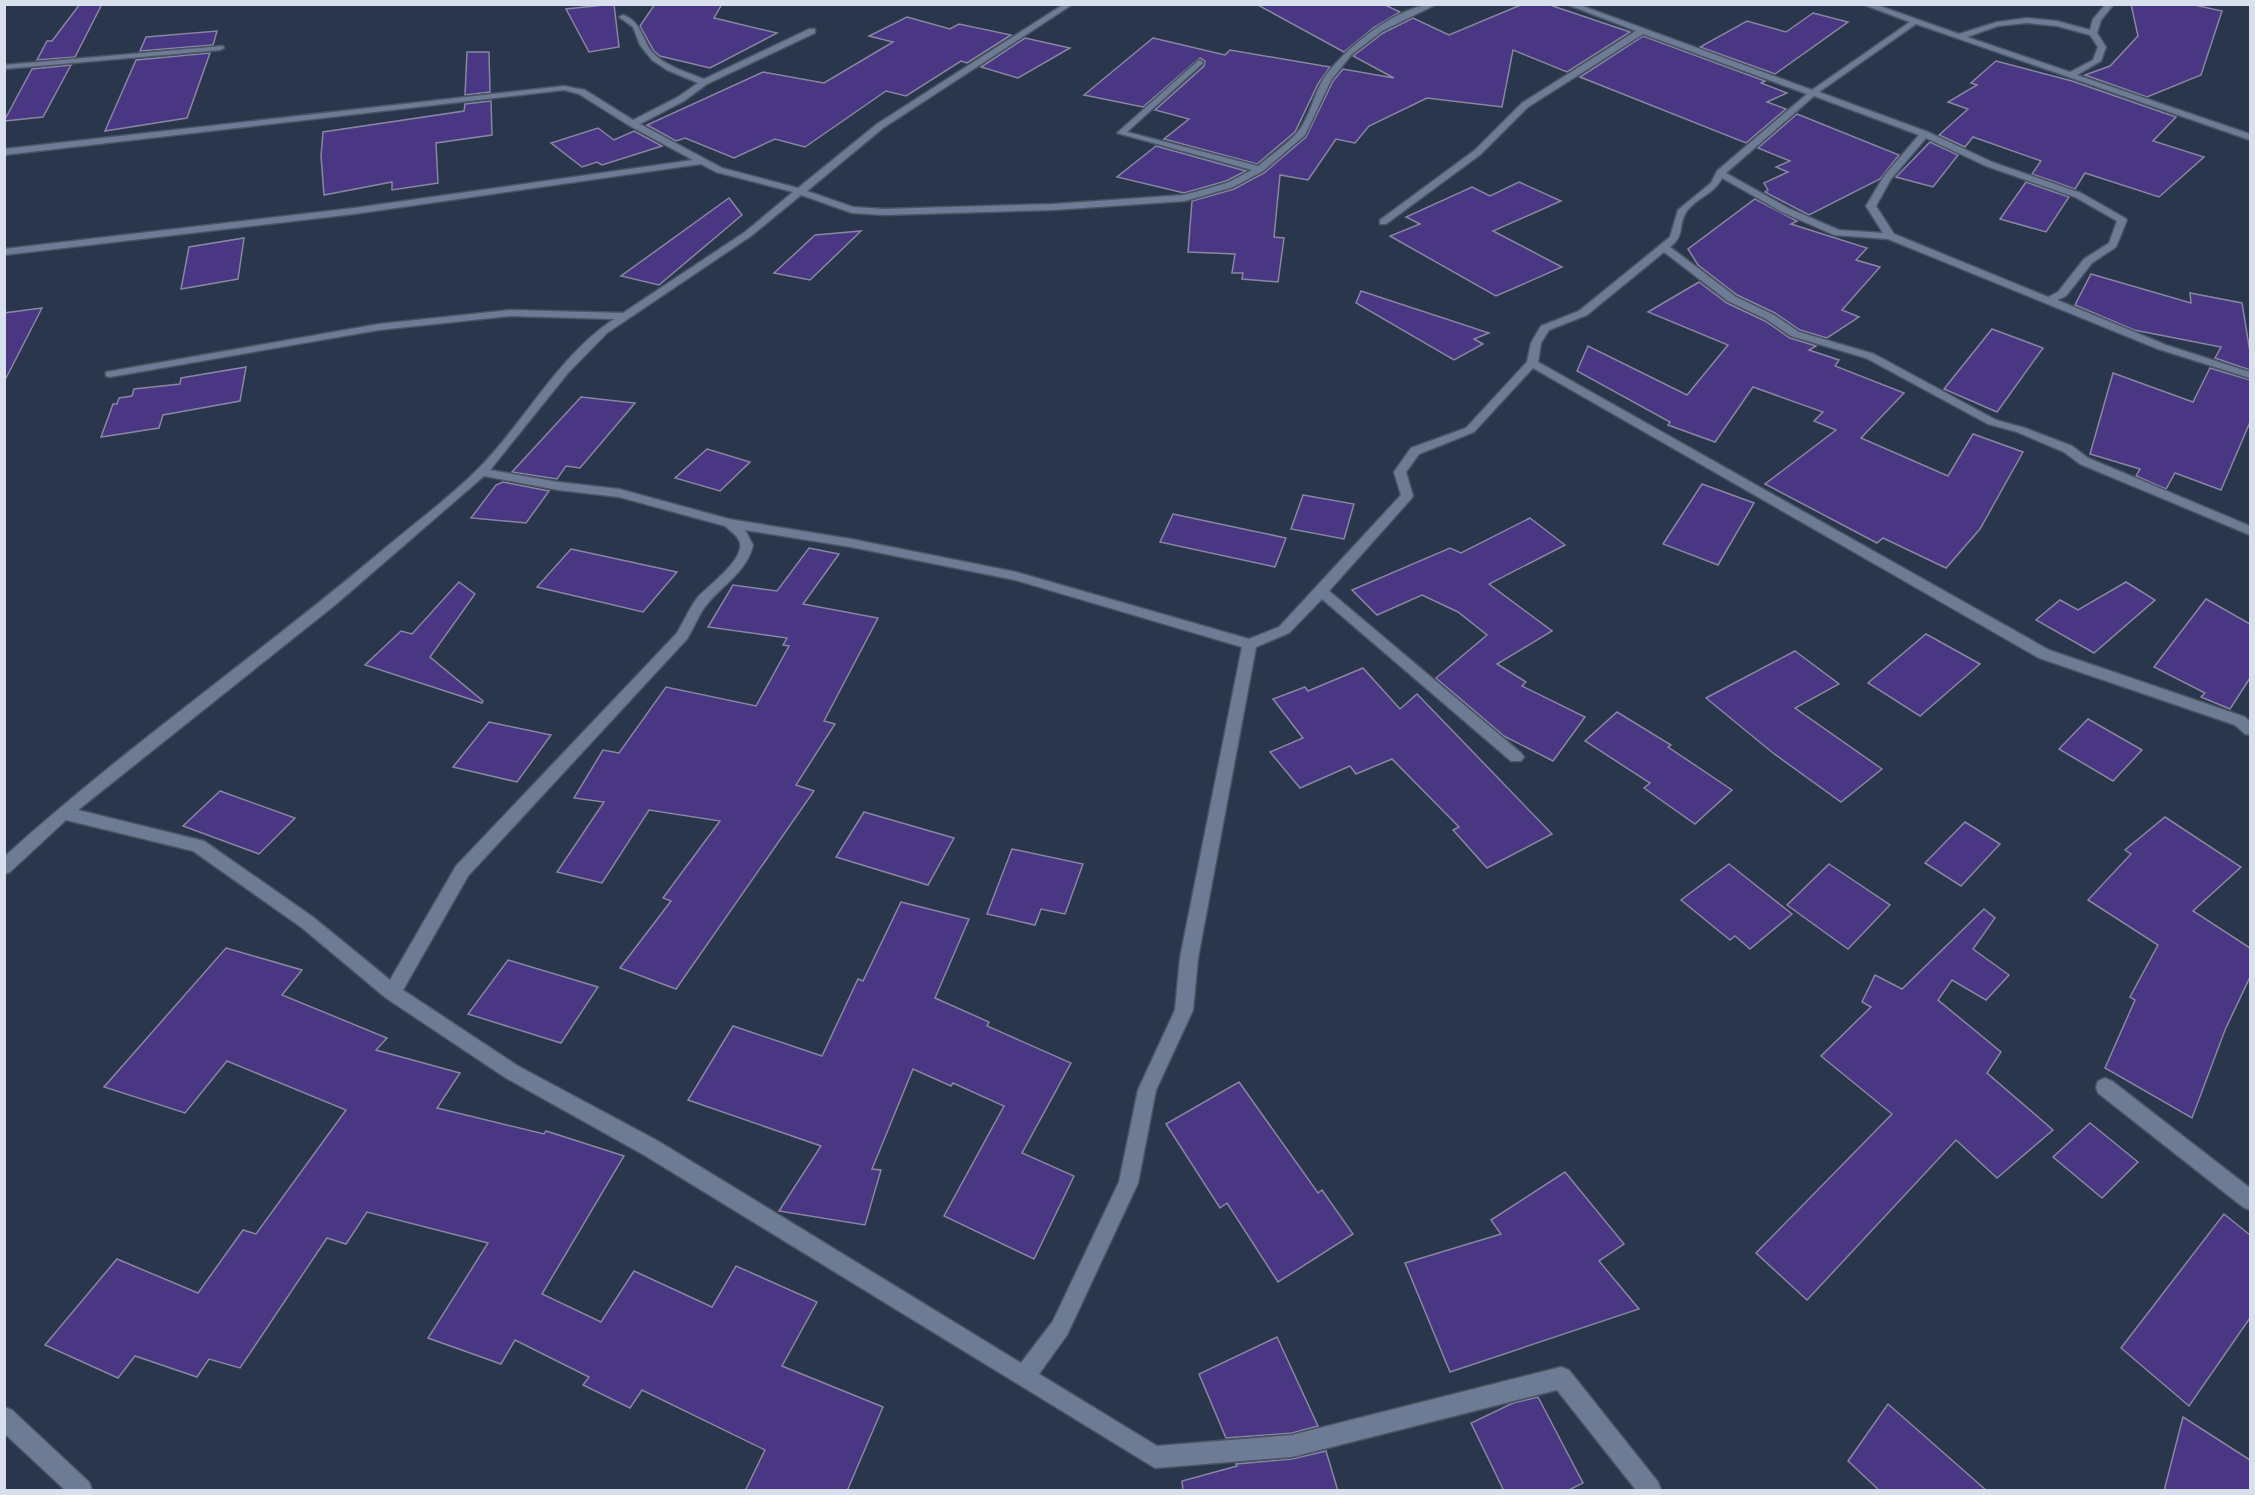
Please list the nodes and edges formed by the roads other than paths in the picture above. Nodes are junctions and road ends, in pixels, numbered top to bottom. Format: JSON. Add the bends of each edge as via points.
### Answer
{"nodes":[{"id":1,"x":1070,"y":4,"type":"edge"},
{"id":2,"x":1434,"y":4,"type":"edge"},
{"id":3,"x":1569,"y":4,"type":"edge"},
{"id":4,"x":1865,"y":4,"type":"edge"},
{"id":5,"x":2111,"y":4,"type":"edge"},
{"id":6,"x":622,"y":16,"type":"dead end"},
{"id":7,"x":1916,"y":21,"type":"junction"},
{"id":8,"x":1643,"y":30,"type":"junction"},
{"id":9,"x":812,"y":31,"type":"dead end"},
{"id":10,"x":2093,"y":33,"type":"junction"},
{"id":11,"x":1961,"y":36,"type":"junction"},
{"id":12,"x":220,"y":48,"type":"dead end"},
{"id":13,"x":1199,"y":62,"type":"dead end"},
{"id":14,"x":4,"y":68,"type":"edge"},
{"id":15,"x":2072,"y":74,"type":"junction"},
{"id":16,"x":704,"y":82,"type":"junction"},
{"id":17,"x":1814,"y":92,"type":"junction"},
{"id":18,"x":633,"y":124,"type":"junction"},
{"id":19,"x":1925,"y":134,"type":"junction"},
{"id":20,"x":2250,"y":137,"type":"edge"},
{"id":21,"x":4,"y":152,"type":"edge"},
{"id":22,"x":702,"y":161,"type":"junction"},
{"id":23,"x":1260,"y":169,"type":"junction"},
{"id":24,"x":1720,"y":173,"type":"junction"},
{"id":25,"x":799,"y":191,"type":"junction"},
{"id":26,"x":1383,"y":222,"type":"dead end"},
{"id":27,"x":1890,"y":236,"type":"junction"},
{"id":28,"x":1664,"y":247,"type":"junction"},
{"id":29,"x":4,"y":252,"type":"edge"},
{"id":30,"x":2050,"y":300,"type":"junction"},
{"id":31,"x":624,"y":316,"type":"junction"},
{"id":32,"x":1532,"y":363,"type":"junction"},
{"id":33,"x":110,"y":374,"type":"dead end"},
{"id":34,"x":2250,"y":375,"type":"edge"},
{"id":35,"x":482,"y":472,"type":"junction"},
{"id":36,"x":729,"y":523,"type":"junction"},
{"id":37,"x":2250,"y":531,"type":"edge"},
{"id":38,"x":1321,"y":591,"type":"junction"},
{"id":39,"x":1250,"y":644,"type":"junction"},
{"id":40,"x":2250,"y":730,"type":"edge"},
{"id":41,"x":1516,"y":757,"type":"dead end"},
{"id":42,"x":63,"y":813,"type":"junction"},
{"id":43,"x":4,"y":867,"type":"edge"},
{"id":44,"x":392,"y":992,"type":"junction"},
{"id":45,"x":2105,"y":1088,"type":"dead end"},
{"id":46,"x":2250,"y":1200,"type":"edge"},
{"id":47,"x":1024,"y":1376,"type":"junction"},
{"id":48,"x":4,"y":1418,"type":"edge"},
{"id":49,"x":81,"y":1491,"type":"edge"},
{"id":50,"x":1650,"y":1491,"type":"edge"}],
"edges":[{"from":1,"to":25,"type":"street","via":[[880,126]]},
{"from":2,"to":23,"type":"street","via":[[1379,29],[1349,52],[1327,80],[1302,133]]},
{"from":3,"to":8,"type":"street"},
{"from":4,"to":7,"type":"street"},
{"from":5,"to":10,"type":"street","via":[[2097,19]]},
{"from":6,"to":16,"type":"street","via":[[634,23],[645,46],[665,66]]},
{"from":7,"to":11,"type":"street"},
{"from":7,"to":17,"type":"street"},
{"from":8,"to":17,"type":"street"},
{"from":8,"to":26,"type":"street","via":[[1525,105],[1478,152]]},
{"from":9,"to":16,"type":"street"},
{"from":10,"to":11,"type":"street","via":[[2026,18],[1989,24]]},
{"from":10,"to":15,"type":"street","via":[[2102,47],[2097,61]]},
{"from":11,"to":15,"type":"street"},
{"from":12,"to":14,"type":"street"},
{"from":13,"to":23,"type":"street","via":[[1121,133]]},
{"from":15,"to":20,"type":"street"},
{"from":16,"to":18,"type":"street"},
{"from":17,"to":19,"type":"street"},
{"from":17,"to":24,"type":"street"},
{"from":18,"to":21,"type":"street","via":[[582,92],[546,88]]},
{"from":18,"to":22,"type":"street"},
{"from":19,"to":27,"type":"street","via":[[1887,178],[1871,206]]},
{"from":19,"to":30,"type":"street","via":[[1989,164],[2078,195],[2122,220],[2113,245],[2088,261],[2062,294]]},
{"from":22,"to":25,"type":"street","via":[[719,170]]},
{"from":22,"to":29,"type":"street","via":[[529,188]]},
{"from":23,"to":25,"type":"street","via":[[1230,185],[1185,198],[1053,207],[852,210]]},
{"from":24,"to":27,"type":"street","via":[[1785,210],[1837,233]]},
{"from":24,"to":28,"type":"street","via":[[1715,184],[1681,212],[1675,238]]},
{"from":25,"to":31,"type":"street","via":[[738,241]]},
{"from":27,"to":30,"type":"street"},
{"from":28,"to":32,"type":"street","via":[[1583,313],[1545,328]]},
{"from":28,"to":37,"type":"street","via":[[1732,299],[1796,334],[1870,356],[1992,422],[2058,445],[2084,461]]},
{"from":30,"to":34,"type":"street","via":[[2162,347]]},
{"from":31,"to":33,"type":"street","via":[[511,313],[379,327]]},
{"from":31,"to":35,"type":"street","via":[[603,331],[564,371]]},
{"from":32,"to":38,"type":"street","via":[[1470,430],[1415,451],[1400,472],[1407,496]]},
{"from":32,"to":40,"type":"street","via":[[2044,654],[2240,721]]},
{"from":35,"to":36,"type":"street","via":[[619,493]]},
{"from":35,"to":42,"type":"street","via":[[330,602]]},
{"from":36,"to":39,"type":"street","via":[[1016,576]]},
{"from":36,"to":44,"type":"street","via":[[742,534],[747,545],[744,556],[702,601],[682,636],[462,871]]},
{"from":38,"to":39,"type":"street","via":[[1284,630]]},
{"from":38,"to":41,"type":"street"},
{"from":39,"to":47,"type":"street","via":[[1189,958],[1184,1010],[1147,1090],[1128,1183],[1060,1328]]},
{"from":42,"to":43,"type":"street"},
{"from":42,"to":44,"type":"street","via":[[198,846],[307,922]]},
{"from":44,"to":47,"type":"street","via":[[512,1072],[651,1148]]},
{"from":45,"to":46,"type":"street"},
{"from":47,"to":50,"type":"street","via":[[1155,1457],[1292,1446],[1562,1378]]},
{"from":48,"to":49,"type":"street"}]}
